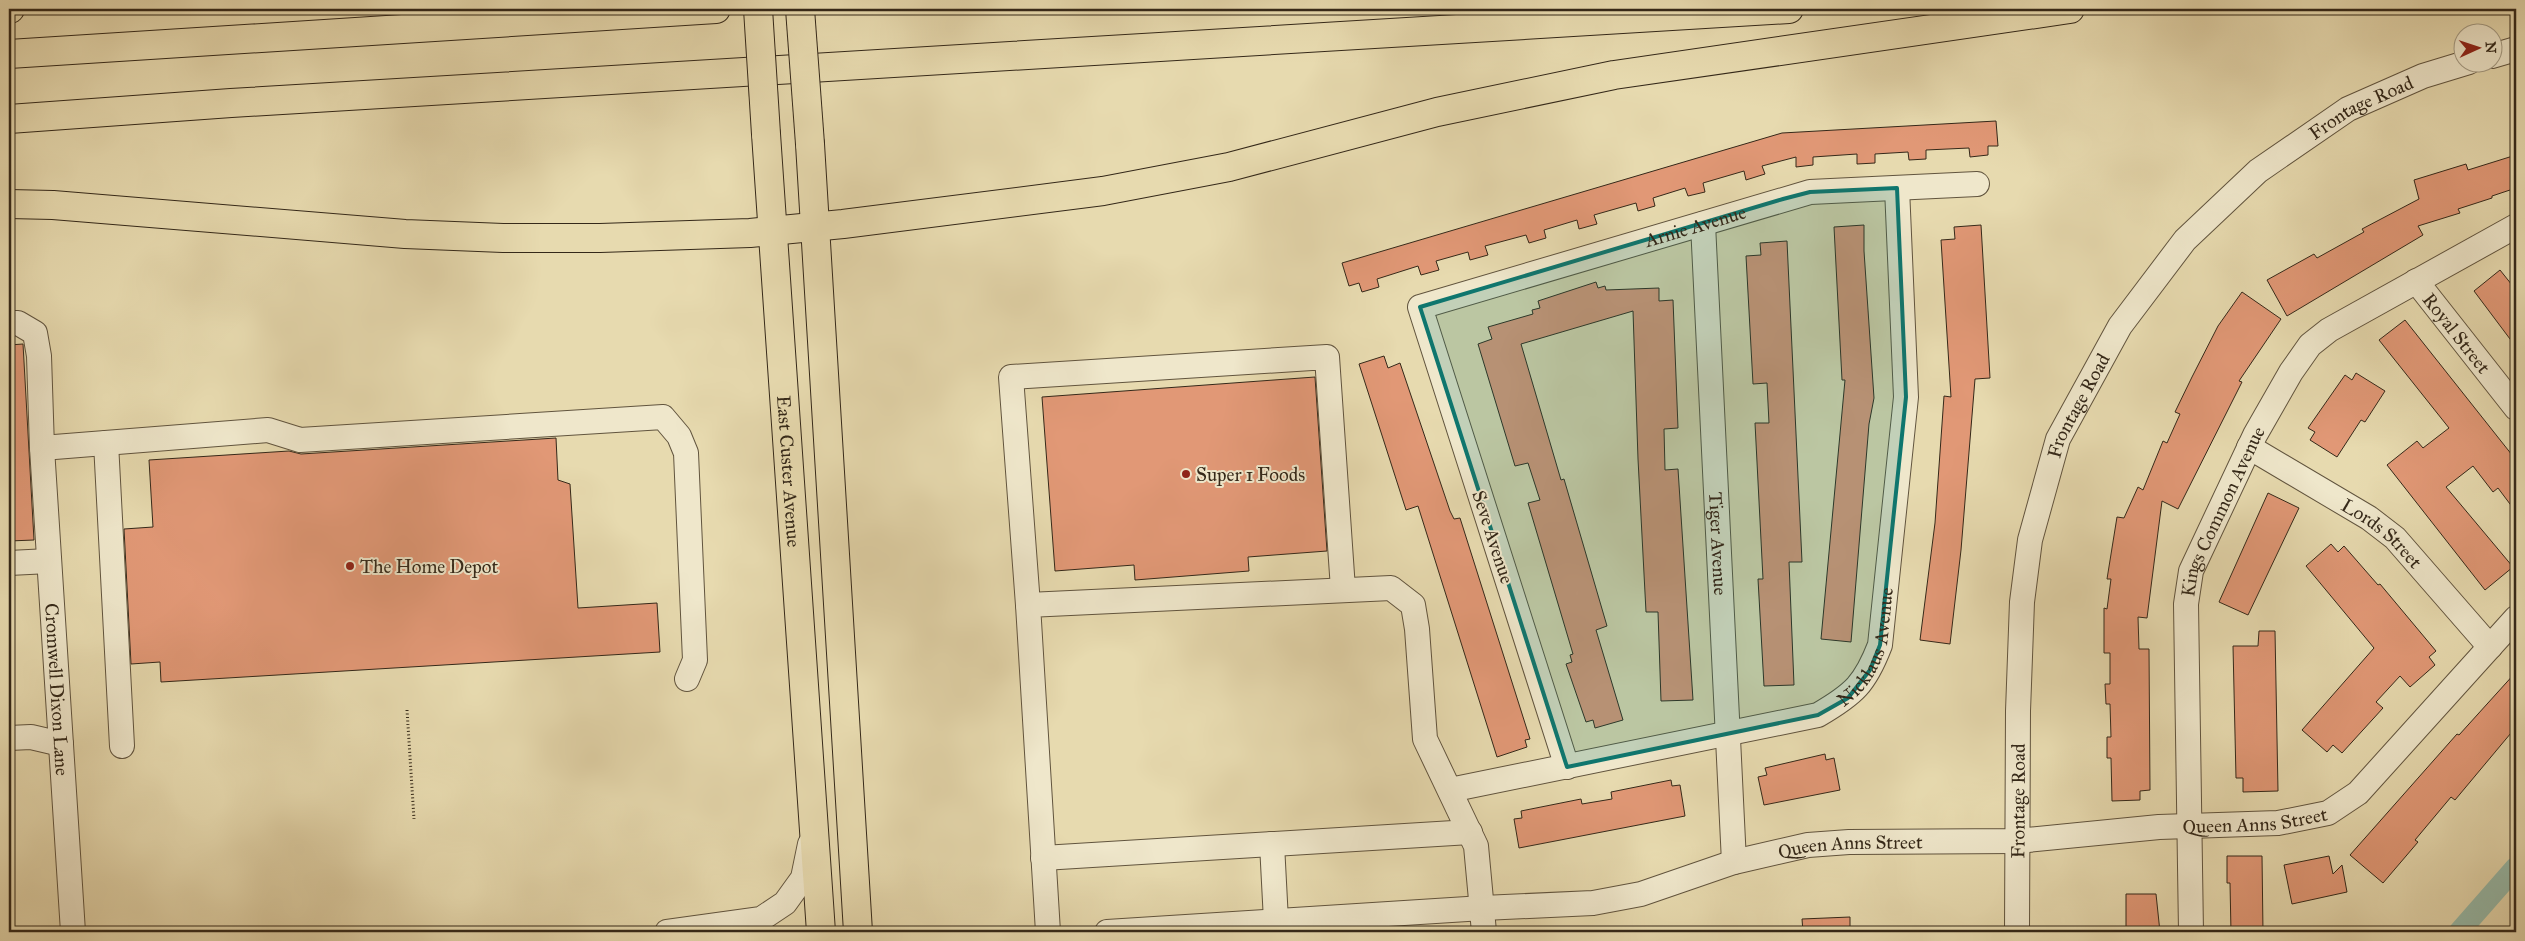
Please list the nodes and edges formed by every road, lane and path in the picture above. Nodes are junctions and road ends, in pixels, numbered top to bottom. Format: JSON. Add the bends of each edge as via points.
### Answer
{"nodes":[{"id":1,"x":672,"y":9,"type":"edge"},
{"id":2,"x":716,"y":9,"type":"edge"},
{"id":3,"x":758,"y":9,"type":"edge"},
{"id":4,"x":800,"y":9,"type":"edge"},
{"id":5,"x":1789,"y":9,"type":"edge"},
{"id":6,"x":2070,"y":9,"type":"edge"},
{"id":7,"x":637,"y":14,"type":"junction"},
{"id":8,"x":2516,"y":49,"type":"edge"},
{"id":9,"x":2502,"y":53,"type":"edge"},
{"id":10,"x":9,"y":54,"type":"edge"},
{"id":11,"x":2452,"y":67,"type":"edge"},
{"id":12,"x":9,"y":119,"type":"edge"},
{"id":13,"x":1977,"y":184,"type":"dead end"},
{"id":14,"x":1897,"y":188,"type":"junction"},
{"id":15,"x":9,"y":204,"type":"edge"},
{"id":16,"x":1703,"y":224,"type":"junction"},
{"id":17,"x":815,"y":226,"type":"junction"},
{"id":18,"x":2516,"y":226,"type":"edge"},
{"id":19,"x":772,"y":231,"type":"junction"},
{"id":20,"x":2416,"y":281,"type":"junction"},
{"id":21,"x":1420,"y":307,"type":"joint"},
{"id":22,"x":9,"y":323,"type":"edge"},
{"id":23,"x":2516,"y":408,"type":"edge"},
{"id":24,"x":106,"y":443,"type":"junction"},
{"id":25,"x":2249,"y":446,"type":"junction"},
{"id":26,"x":42,"y":448,"type":"junction"},
{"id":27,"x":49,"y":561,"type":"junction"},
{"id":28,"x":9,"y":563,"type":"edge"},
{"id":29,"x":1343,"y":589,"type":"junction"},
{"id":30,"x":1028,"y":605,"type":"junction"},
{"id":31,"x":2516,"y":618,"type":"edge"},
{"id":32,"x":2490,"y":647,"type":"junction"},
{"id":33,"x":686,"y":679,"type":"dead end"},
{"id":34,"x":406,"y":710,"type":"dead end"},
{"id":35,"x":1726,"y":735,"type":"junction"},
{"id":36,"x":9,"y":738,"type":"edge"},
{"id":37,"x":61,"y":744,"type":"junction"},
{"id":38,"x":122,"y":746,"type":"dead end"},
{"id":39,"x":1567,"y":767,"type":"junction"},
{"id":40,"x":1450,"y":790,"type":"junction"},
{"id":41,"x":414,"y":819,"type":"dead end"},
{"id":42,"x":814,"y":825,"type":"junction"},
{"id":43,"x":2190,"y":826,"type":"junction"},
{"id":44,"x":1470,"y":832,"type":"junction"},
{"id":45,"x":2017,"y":841,"type":"junction"},
{"id":46,"x":1272,"y":844,"type":"junction"},
{"id":47,"x":1043,"y":858,"type":"junction"},
{"id":48,"x":1734,"y":862,"type":"junction"},
{"id":49,"x":1483,"y":908,"type":"junction"},
{"id":50,"x":1276,"y":921,"type":"junction"},
{"id":51,"x":73,"y":932,"type":"edge"},
{"id":52,"x":668,"y":932,"type":"edge"},
{"id":53,"x":821,"y":932,"type":"edge"},
{"id":54,"x":858,"y":932,"type":"edge"},
{"id":55,"x":1048,"y":932,"type":"edge"},
{"id":56,"x":1107,"y":932,"type":"edge"},
{"id":57,"x":1484,"y":932,"type":"edge"},
{"id":58,"x":2017,"y":932,"type":"edge"},
{"id":59,"x":2190,"y":932,"type":"edge"}],
"edges":[{"from":1,"to":7,"type":"main road"},
{"from":2,"to":7,"type":"main road"},
{"from":3,"to":19,"type":"main road","name":"East Custer Avenue","bridge":true},
{"from":4,"to":17,"type":"main road","bridge":true},
{"from":5,"to":12,"type":"main road"},
{"from":6,"to":17,"type":"main road","via":[[1614,76],[1437,112],[1229,167],[1103,191]]},
{"from":7,"to":10,"type":"main road"},
{"from":8,"to":9,"type":"street"},
{"from":11,"to":45,"type":"street","name":"Frontage Road","via":[[2423,76],[2348,109],[2258,171],[2185,240],[2120,326],[2058,439],[2030,540],[2022,612]]},
{"from":13,"to":14,"type":"street","name":"Arnie Avenue"},
{"from":14,"to":16,"type":"street","name":"Arnie Avenue","via":[[1810,192]]},
{"from":14,"to":35,"type":"street","name":"Nicklaus Avenue","via":[[1906,397],[1880,645],[1870,670],[1848,698],[1818,716]]},
{"from":15,"to":19,"type":"main road","via":[[405,234],[503,238],[600,238]]},
{"from":16,"to":21,"type":"street","name":"Arnie Avenue"},
{"from":16,"to":35,"type":"street","name":"Tiger Avenue"},
{"from":17,"to":19,"type":"main road"},
{"from":17,"to":54,"type":"main road"},
{"from":18,"to":20,"type":"street","name":"Kings Common Avenue"},
{"from":19,"to":42,"type":"main road","name":"East Custer Avenue"},
{"from":20,"to":23,"type":"street","name":"Royal Street"},
{"from":20,"to":25,"type":"street","name":"Kings Common Avenue","via":[[2328,330],[2310,345]]},
{"from":21,"to":39,"type":"street","name":"Seve Avenue"},
{"from":22,"to":26,"type":"street","name":"Cromwell Dixon Lane","via":[[18,323],[35,333],[39,356]]},
{"from":24,"to":26,"type":"street"},
{"from":24,"to":33,"type":"street","via":[[268,430],[300,440],[663,417],[679,436],[686,453],[696,660]]},
{"from":24,"to":38,"type":"street"},
{"from":25,"to":32,"type":"street","name":"Lords Street","via":[[2369,518],[2395,538]]},
{"from":25,"to":43,"type":"street","name":"Kings Common Avenue","via":[[2191,571],[2186,604]]},
{"from":26,"to":27,"type":"street","name":"Cromwell Dixon Lane"},
{"from":27,"to":28,"type":"street"},
{"from":27,"to":37,"type":"street","name":"Cromwell Dixon Lane"},
{"from":29,"to":30,"type":"street"},
{"from":29,"to":30,"type":"street","via":[[1327,356],[1011,377]]},
{"from":29,"to":40,"type":"street","via":[[1391,588],[1413,605],[1425,739]]},
{"from":30,"to":47,"type":"street"},
{"from":31,"to":32,"type":"street","name":"Queen Anns Street"},
{"from":32,"to":43,"type":"street","name":"Queen Anns Street","via":[[2358,793],[2328,813],[2278,823]]},
{"from":34,"to":41,"type":"path"},
{"from":35,"to":39,"type":"street","name":"Nicklaus Avenue"},
{"from":35,"to":48,"type":"street","name":"Tiger Avenue"},
{"from":36,"to":37,"type":"street","via":[[31,737]]},
{"from":37,"to":51,"type":"street","name":"Cromwell Dixon Lane"},
{"from":39,"to":40,"type":"street","name":"Nicklaus Avenue"},
{"from":40,"to":44,"type":"street"},
{"from":42,"to":52,"type":"street","via":[[803,878],[785,903],[761,919]]},
{"from":42,"to":53,"type":"main road","name":"East Custer Avenue"},
{"from":43,"to":45,"type":"street","name":"Queen Anns Street"},
{"from":43,"to":59,"type":"street","name":"Kings Common Avenue"},
{"from":44,"to":46,"type":"street"},
{"from":44,"to":49,"type":"street","via":[[1476,846]]},
{"from":45,"to":48,"type":"street","name":"Queen Anns Street","via":[[1816,844]]},
{"from":45,"to":58,"type":"street","name":"Frontage Road"},
{"from":46,"to":47,"type":"street"},
{"from":46,"to":50,"type":"street"},
{"from":47,"to":55,"type":"street"},
{"from":48,"to":49,"type":"street","name":"Queen Anns Street","via":[[1642,894],[1593,903]]},
{"from":49,"to":50,"type":"street","name":"Queen Anns Street"},
{"from":49,"to":57,"type":"street"},
{"from":50,"to":56,"type":"street","name":"Queen Anns Street"}]}
